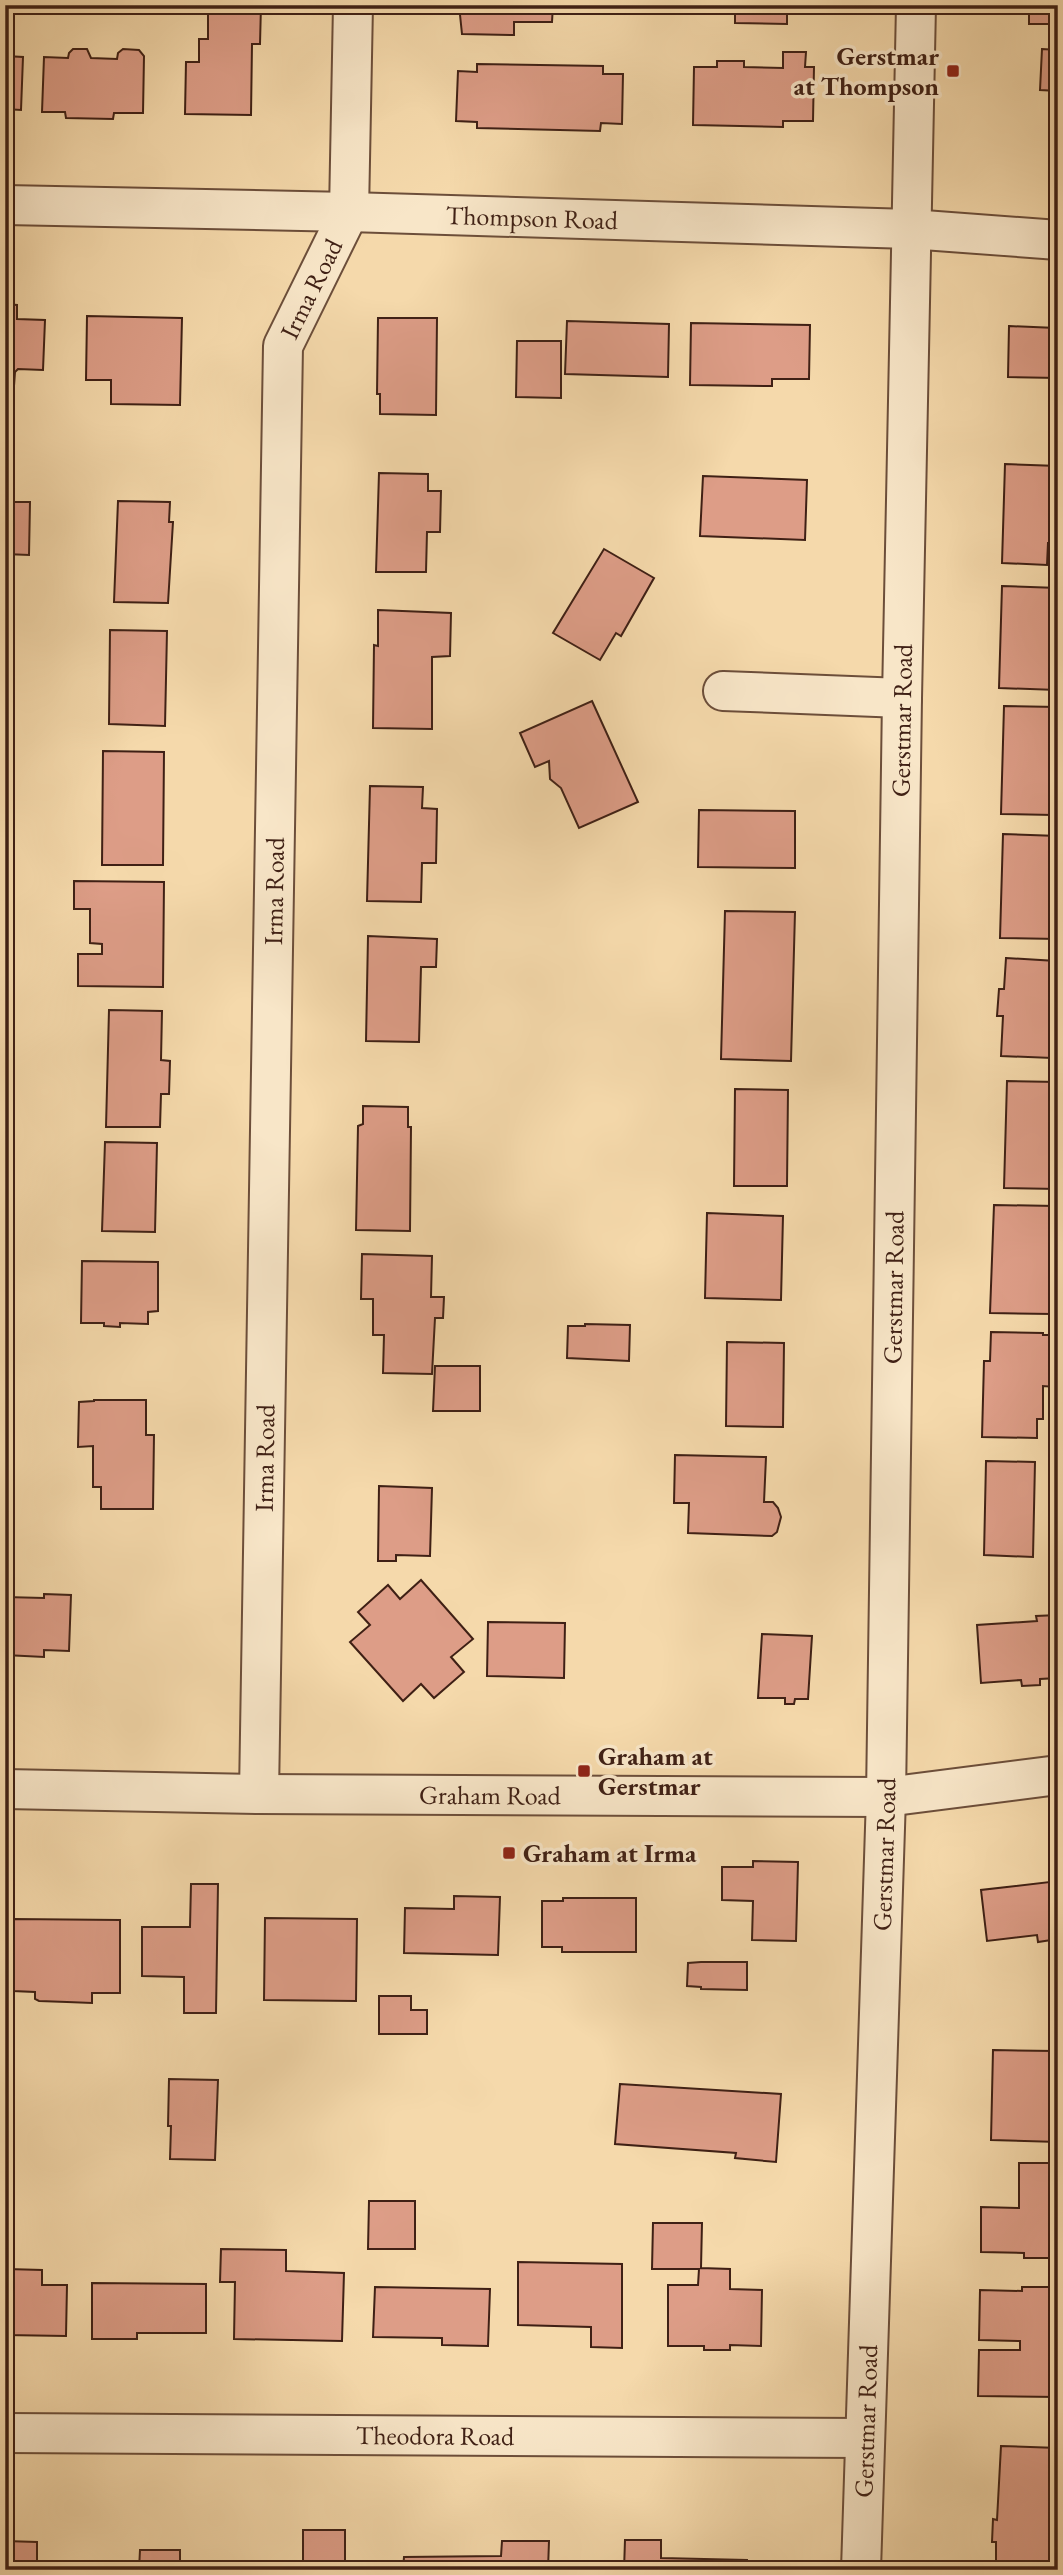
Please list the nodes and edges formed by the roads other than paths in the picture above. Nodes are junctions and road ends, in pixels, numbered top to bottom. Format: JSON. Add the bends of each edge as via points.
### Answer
{"nodes":[{"id":1,"x":353,"y":5,"type":"edge"},
{"id":2,"x":916,"y":5,"type":"edge"},
{"id":3,"x":5,"y":205,"type":"edge"},
{"id":4,"x":349,"y":212,"type":"junction"},
{"id":5,"x":911,"y":229,"type":"junction"},
{"id":6,"x":1058,"y":240,"type":"edge"},
{"id":7,"x":723,"y":691,"type":"dead end"},
{"id":8,"x":902,"y":698,"type":"junction"},
{"id":9,"x":1058,"y":1775,"type":"edge"},
{"id":10,"x":5,"y":1789,"type":"edge"},
{"id":11,"x":259,"y":1794,"type":"junction"},
{"id":12,"x":886,"y":1797,"type":"junction"},
{"id":13,"x":5,"y":2432,"type":"edge"},
{"id":14,"x":864,"y":2438,"type":"junction"},
{"id":15,"x":861,"y":2570,"type":"edge"}],
"edges":[{"from":1,"to":4,"type":"street","name":"Irma Road"},
{"from":2,"to":5,"type":"street","name":"Gerstmar Road"},
{"from":3,"to":4,"type":"street","name":"Thompson Road"},
{"from":4,"to":5,"type":"street","name":"Thompson Road"},
{"from":4,"to":11,"type":"street","name":"Irma Road","via":[[283,346]]},
{"from":5,"to":6,"type":"street","name":"Thompson Road"},
{"from":5,"to":8,"type":"street","name":"Gerstmar Road"},
{"from":7,"to":8,"type":"street"},
{"from":8,"to":12,"type":"street","name":"Gerstmar Road"},
{"from":9,"to":12,"type":"street","name":"Graham Road"},
{"from":10,"to":11,"type":"street","name":"Graham Road"},
{"from":11,"to":12,"type":"street","name":"Graham Road"},
{"from":12,"to":14,"type":"street","name":"Gerstmar Road"},
{"from":13,"to":14,"type":"street","name":"Theodora Road"},
{"from":14,"to":15,"type":"street","name":"Gerstmar Road"}]}
